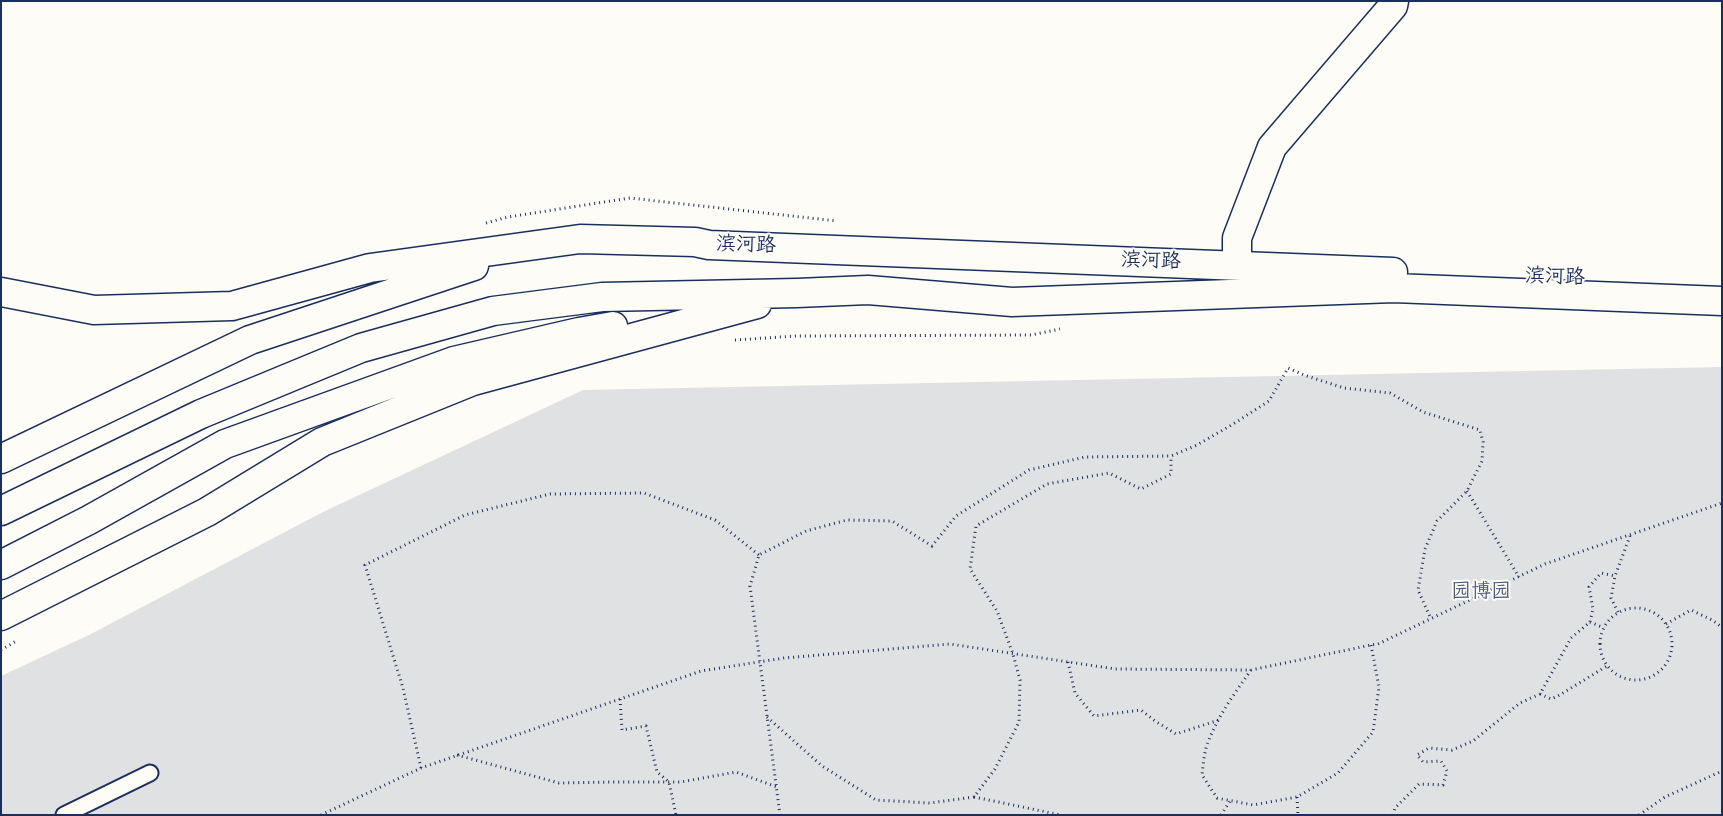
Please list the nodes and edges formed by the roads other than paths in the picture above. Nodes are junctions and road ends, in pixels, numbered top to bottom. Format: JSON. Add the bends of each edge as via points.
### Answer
{"nodes":[{"id":1,"x":1394,"y":1,"type":"edge"},
{"id":2,"x":580,"y":239,"type":"junction"},
{"id":3,"x":1237,"y":265,"type":"junction"},
{"id":4,"x":1722,"y":285,"type":"edge"},
{"id":5,"x":1,"y":292,"type":"edge"},
{"id":6,"x":797,"y":293,"type":"junction"},
{"id":7,"x":1722,"y":301,"type":"edge"},
{"id":8,"x":1,"y":459,"type":"edge"},
{"id":9,"x":1,"y":511,"type":"edge"},
{"id":10,"x":1,"y":565,"type":"edge"},
{"id":11,"x":1,"y":616,"type":"edge"},
{"id":12,"x":150,"y":773,"type":"dead end"},
{"id":13,"x":64,"y":815,"type":"edge"}],
"edges":[{"from":1,"to":3,"type":"main road","via":[[1272,148],[1237,238]]},
{"from":2,"to":3,"type":"main road","name":"滨河路"},
{"from":2,"to":5,"type":"main road","via":[[370,268],[232,306],[94,310]]},
{"from":2,"to":8,"type":"main road","via":[[483,263],[250,340]]},
{"from":3,"to":4,"type":"main road","name":"滨河路"},
{"from":6,"to":7,"type":"main road","name":"滨河路","via":[[868,290],[1012,302],[1394,288]]},
{"from":6,"to":9,"type":"main road","via":[[602,297],[483,314],[343,355],[201,414]]},
{"from":6,"to":10,"type":"main road","via":[[579,332],[454,361],[225,444]]},
{"from":6,"to":11,"type":"main road","via":[[473,381],[322,442],[207,512]]},
{"from":12,"to":13,"type":"lane"}]}
